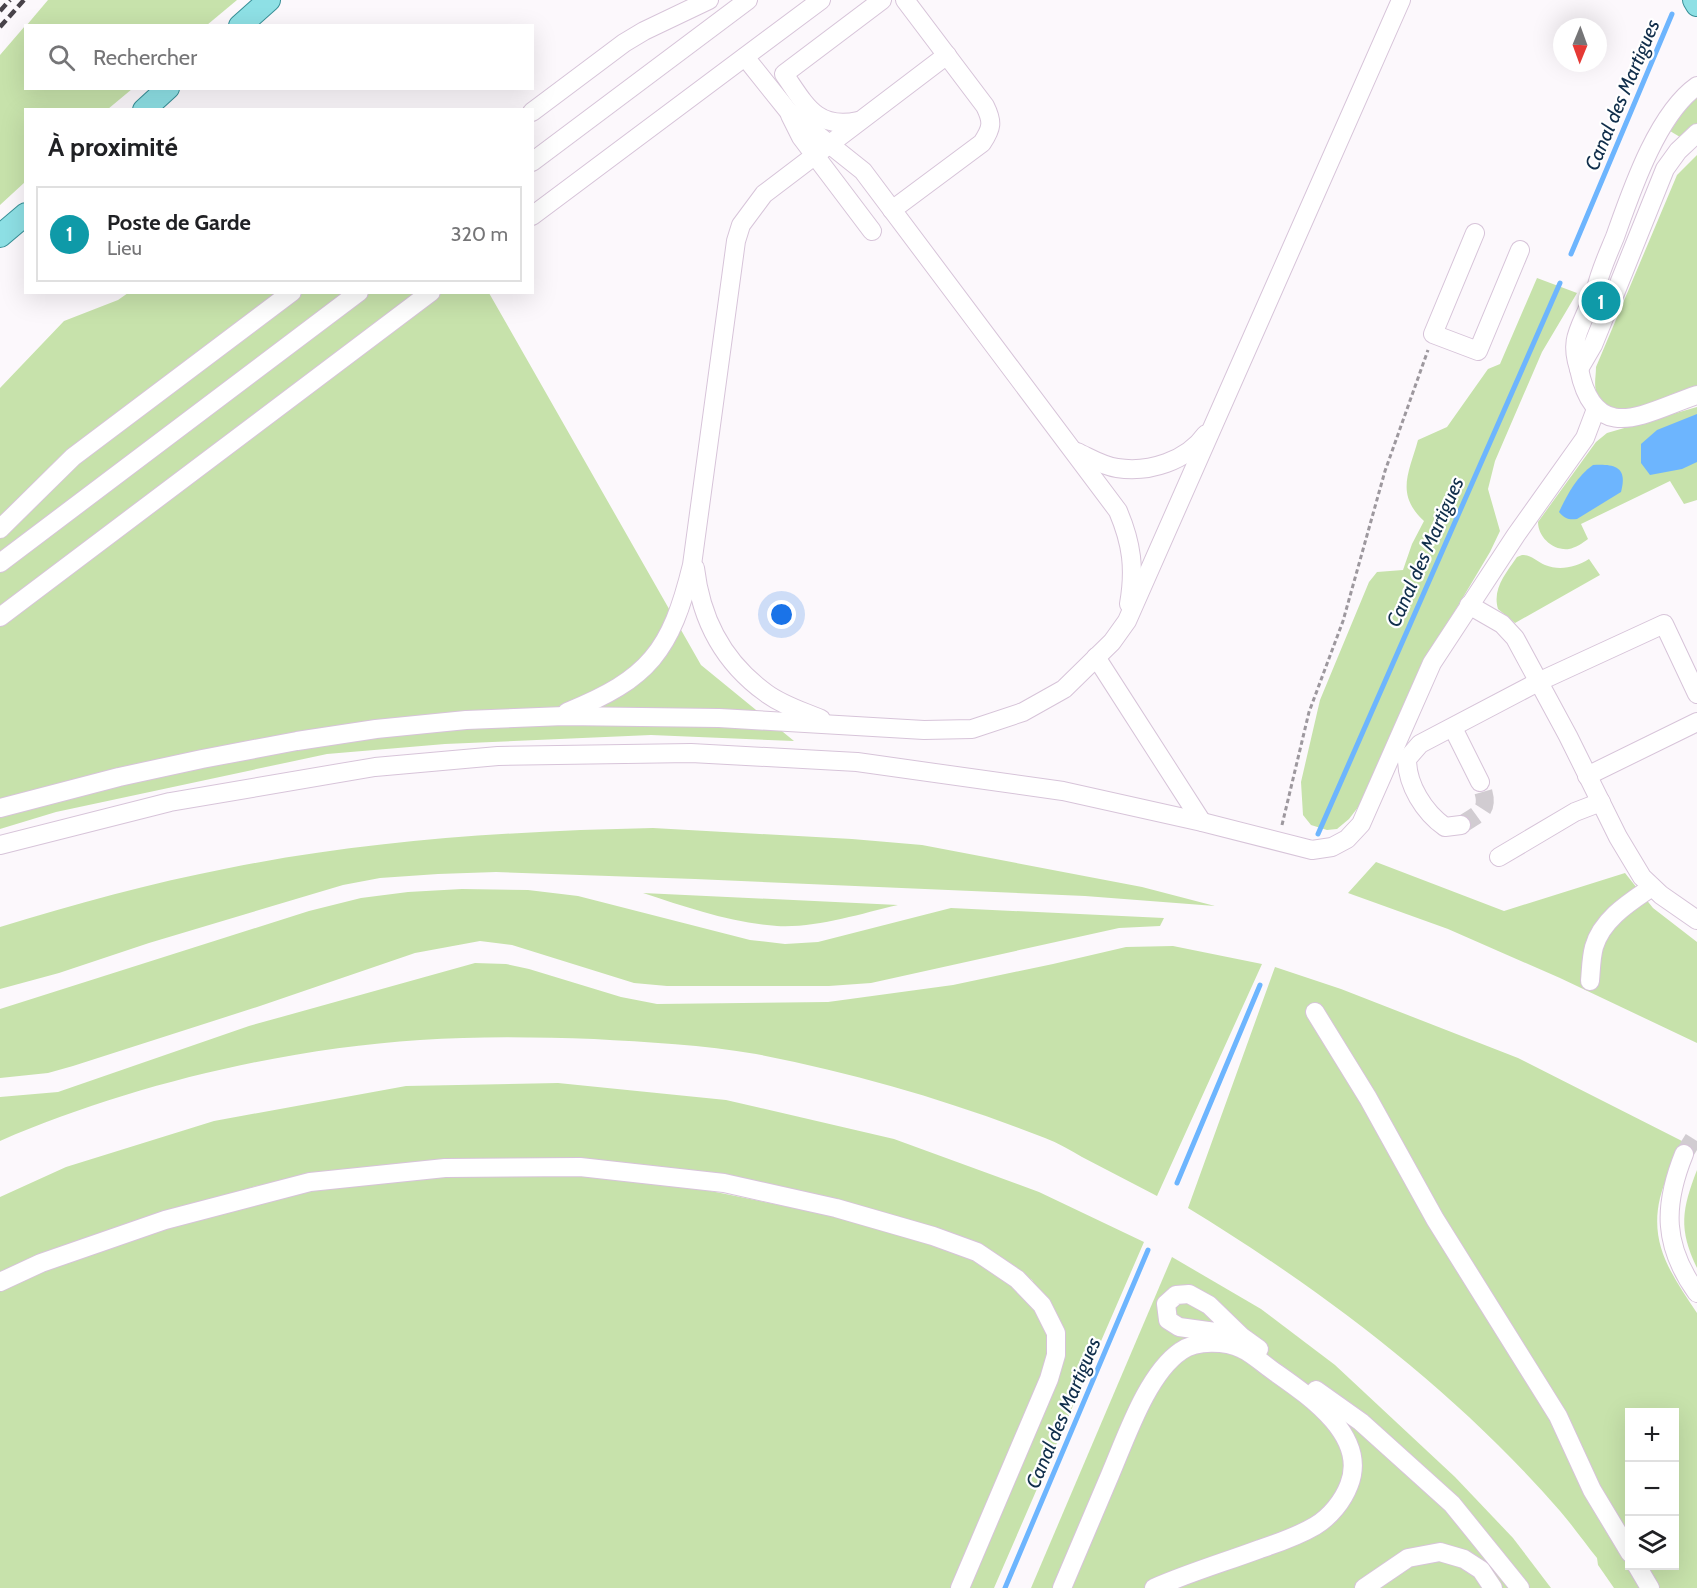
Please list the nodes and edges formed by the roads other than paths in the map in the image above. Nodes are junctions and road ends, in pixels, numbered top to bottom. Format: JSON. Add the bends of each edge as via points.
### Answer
{"nodes":[{"id":1,"x":269,"y":0,"type":"edge"},
{"id":2,"x":709,"y":0,"type":"edge"},
{"id":3,"x":748,"y":0,"type":"edge"},
{"id":4,"x":821,"y":0,"type":"edge"},
{"id":5,"x":882,"y":0,"type":"edge"},
{"id":6,"x":905,"y":0,"type":"edge"},
{"id":7,"x":1401,"y":0,"type":"edge"},
{"id":8,"x":1694,"y":0,"type":"edge"},
{"id":9,"x":1697,"y":5,"type":"edge"},
{"id":10,"x":242,"y":24,"type":"edge"},
{"id":11,"x":947,"y":56,"type":"junction"},
{"id":12,"x":745,"y":57,"type":"junction"},
{"id":13,"x":1697,"y":86,"type":"edge"},
{"id":14,"x":166,"y":90,"type":"edge"},
{"id":15,"x":146,"y":108,"type":"edge"},
{"id":16,"x":534,"y":110,"type":"edge"},
{"id":17,"x":859,"y":120,"type":"junction"},
{"id":18,"x":1697,"y":133,"type":"edge"},
{"id":19,"x":821,"y":149,"type":"junction"},
{"id":20,"x":534,"y":160,"type":"edge"},
{"id":21,"x":892,"y":210,"type":"junction"},
{"id":22,"x":24,"y":215,"type":"edge"},
{"id":23,"x":534,"y":215,"type":"edge"},
{"id":24,"x":872,"y":231,"type":"dead end"},
{"id":25,"x":1475,"y":233,"type":"dead end"},
{"id":26,"x":0,"y":236,"type":"edge"},
{"id":27,"x":1520,"y":250,"type":"dead end"},
{"id":28,"x":289,"y":294,"type":"edge"},
{"id":29,"x":356,"y":294,"type":"edge"},
{"id":30,"x":428,"y":294,"type":"edge"},
{"id":31,"x":1614,"y":296,"type":"dead end"},
{"id":32,"x":1606,"y":313,"type":"dead end"},
{"id":33,"x":1579,"y":369,"type":"junction"},
{"id":34,"x":1697,"y":395,"type":"edge"},
{"id":35,"x":1596,"y":409,"type":"junction"},
{"id":36,"x":1217,"y":418,"type":"junction"},
{"id":37,"x":1072,"y":449,"type":"junction"},
{"id":38,"x":0,"y":529,"type":"edge"},
{"id":39,"x":694,"y":554,"type":"junction"},
{"id":40,"x":0,"y":563,"type":"edge"},
{"id":41,"x":1469,"y":605,"type":"junction"},
{"id":42,"x":0,"y":617,"type":"edge"},
{"id":43,"x":1126,"y":621,"type":"junction"},
{"id":44,"x":1096,"y":657,"type":"junction"},
{"id":45,"x":1538,"y":682,"type":"junction"},
{"id":46,"x":1697,"y":693,"type":"edge"},
{"id":47,"x":557,"y":716,"type":"junction"},
{"id":48,"x":1697,"y":722,"type":"edge"},
{"id":49,"x":838,"y":726,"type":"junction"},
{"id":50,"x":1453,"y":728,"type":"junction"},
{"id":51,"x":1587,"y":776,"type":"junction"},
{"id":52,"x":1480,"y":782,"type":"tunnel mouth"},
{"id":53,"x":1600,"y":802,"type":"junction"},
{"id":54,"x":0,"y":808,"type":"edge"},
{"id":55,"x":1202,"y":822,"type":"junction"},
{"id":56,"x":1461,"y":825,"type":"dead end"},
{"id":57,"x":0,"y":845,"type":"edge"},
{"id":58,"x":1499,"y":857,"type":"dead end"},
{"id":59,"x":1652,"y":887,"type":"junction"},
{"id":60,"x":1697,"y":920,"type":"edge"},
{"id":61,"x":1590,"y":981,"type":"dead end"},
{"id":62,"x":1315,"y":1012,"type":"dead end"},
{"id":63,"x":1684,"y":1154,"type":"tunnel mouth"},
{"id":64,"x":0,"y":1282,"type":"edge"},
{"id":65,"x":1697,"y":1293,"type":"edge"},
{"id":66,"x":1241,"y":1336,"type":"dead end"},
{"id":67,"x":1625,"y":1546,"type":"edge"},
{"id":68,"x":1639,"y":1570,"type":"edge"},
{"id":69,"x":960,"y":1588,"type":"edge"},
{"id":70,"x":1062,"y":1588,"type":"edge"},
{"id":71,"x":1154,"y":1588,"type":"edge"},
{"id":72,"x":1364,"y":1588,"type":"edge"},
{"id":73,"x":1493,"y":1588,"type":"edge"},
{"id":74,"x":1520,"y":1588,"type":"edge"},
{"id":75,"x":1650,"y":1588,"type":"edge"}],
"edges":[{"from":1,"to":10,"type":"main road"},
{"from":2,"to":16,"type":"lane","via":[[624,43]]},
{"from":3,"to":20,"type":"lane"},
{"from":4,"to":12,"type":"lane"},
{"from":5,"to":17,"type":"lane","via":[[784,74],[810,111],[823,120]]},
{"from":6,"to":11,"type":"lane"},
{"from":7,"to":36,"type":"lane"},
{"from":8,"to":9,"type":"main road"},
{"from":11,"to":17,"type":"lane"},
{"from":11,"to":21,"type":"lane","via":[[985,106],[991,119],[989,132],[982,143]]},
{"from":12,"to":19,"type":"lane"},
{"from":12,"to":23,"type":"lane"},
{"from":13,"to":33,"type":"lane","via":[[1664,123],[1624,210],[1574,342]]},
{"from":14,"to":15,"type":"main road"},
{"from":17,"to":19,"type":"lane"},
{"from":18,"to":31,"type":"lane","via":[[1665,169]]},
{"from":19,"to":21,"type":"lane","via":[[863,171]]},
{"from":19,"to":24,"type":"lane"},
{"from":19,"to":39,"type":"lane","via":[[764,194],[741,225]]},
{"from":21,"to":37,"type":"lane"},
{"from":22,"to":26,"type":"main road"},
{"from":25,"to":27,"type":"lane","via":[[1433,334],[1478,351]]},
{"from":28,"to":38,"type":"lane","via":[[73,458]]},
{"from":29,"to":40,"type":"lane"},
{"from":30,"to":42,"type":"lane"},
{"from":32,"to":33,"type":"lane"},
{"from":33,"to":35,"type":"lane","via":[[1584,390]]},
{"from":34,"to":35,"type":"lane","via":[[1632,418],[1611,418]]},
{"from":35,"to":41,"type":"lane","via":[[1585,438]]},
{"from":36,"to":37,"type":"lane","via":[[1201,441],[1164,465],[1117,468]]},
{"from":36,"to":43,"type":"lane"},
{"from":37,"to":43,"type":"lane","via":[[1118,511],[1128,535],[1132,585]]},
{"from":39,"to":47,"type":"lane","via":[[684,599],[661,648],[629,682]]},
{"from":39,"to":49,"type":"lane","via":[[697,583],[712,633],[742,673],[790,707]]},
{"from":41,"to":45,"type":"lane","via":[[1502,624],[1515,638]]},
{"from":41,"to":55,"type":"lane","via":[[1432,663],[1361,824],[1347,839],[1332,847],[1311,849]]},
{"from":43,"to":44,"type":"lane"},
{"from":44,"to":49,"type":"lane","via":[[1064,689],[1023,712],[972,729]]},
{"from":44,"to":55,"type":"lane"},
{"from":45,"to":46,"type":"lane","via":[[1664,624]]},
{"from":45,"to":50,"type":"lane"},
{"from":45,"to":51,"type":"lane"},
{"from":47,"to":49,"type":"lane","via":[[719,718]]},
{"from":47,"to":54,"type":"lane","via":[[455,721],[297,741],[130,775]]},
{"from":48,"to":51,"type":"lane"},
{"from":50,"to":52,"type":"lane"},
{"from":50,"to":56,"type":"lane","via":[[1420,744],[1407,759],[1407,770],[1426,810],[1445,827]]},
{"from":51,"to":53,"type":"lane"},
{"from":53,"to":58,"type":"lane","via":[[1575,812]]},
{"from":53,"to":59,"type":"lane","via":[[1642,878]]},
{"from":55,"to":57,"type":"lane","via":[[1063,791],[857,762],[692,753],[498,756],[375,767],[170,802]]},
{"from":59,"to":60,"type":"lane"},
{"from":59,"to":61,"type":"lane","via":[[1620,909],[1603,930],[1594,947]]},
{"from":62,"to":67,"type":"lane","via":[[1435,1219],[1558,1416],[1592,1490]]},
{"from":63,"to":65,"type":"lane","via":[[1674,1179],[1670,1234],[1685,1277]]},
{"from":64,"to":69,"type":"lane","via":[[41,1263],[165,1220],[310,1182],[445,1168],[580,1167],[724,1183],[836,1208],[933,1236],[977,1252],[1017,1279],[1042,1305],[1056,1333],[1056,1355],[1049,1379]]},
{"from":66,"to":74,"type":"lane","via":[[1360,1422],[1444,1496]]},
{"from":68,"to":75,"type":"lane"},
{"from":70,"to":71,"type":"lane","via":[[1143,1398],[1179,1352],[1191,1346],[1228,1344],[1242,1349],[1309,1396],[1333,1419],[1351,1456],[1350,1483],[1334,1510],[1316,1526]]},
{"from":72,"to":73,"type":"lane","via":[[1408,1558],[1440,1552],[1464,1559],[1481,1570]]}]}
